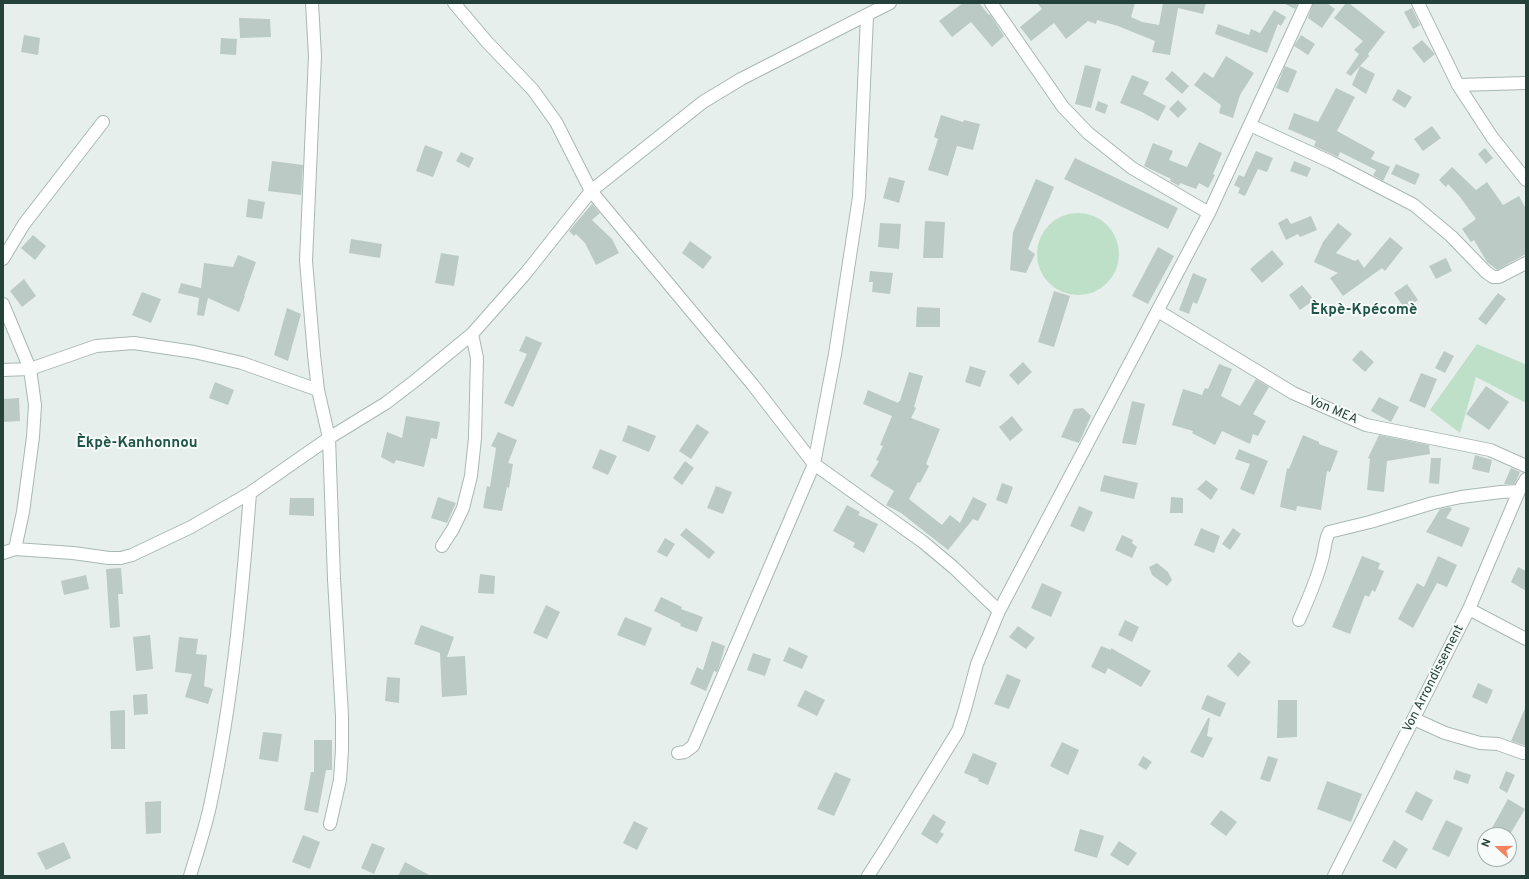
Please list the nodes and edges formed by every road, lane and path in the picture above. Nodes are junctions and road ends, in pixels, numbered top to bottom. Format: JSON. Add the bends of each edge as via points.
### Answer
{"nodes":[{"id":1,"x":312,"y":3,"type":"edge"},
{"id":2,"x":454,"y":3,"type":"edge"},
{"id":3,"x":890,"y":3,"type":"edge"},
{"id":4,"x":991,"y":3,"type":"edge"},
{"id":5,"x":1306,"y":3,"type":"edge"},
{"id":6,"x":1418,"y":3,"type":"edge"},
{"id":7,"x":867,"y":16,"type":"junction"},
{"id":8,"x":1526,"y":83,"type":"edge"},
{"id":9,"x":1458,"y":85,"type":"junction"},
{"id":10,"x":103,"y":122,"type":"dead end"},
{"id":11,"x":1250,"y":125,"type":"junction"},
{"id":12,"x":1526,"y":180,"type":"edge"},
{"id":13,"x":591,"y":191,"type":"junction"},
{"id":14,"x":1209,"y":213,"type":"junction"},
{"id":15,"x":3,"y":259,"type":"edge"},
{"id":16,"x":1526,"y":263,"type":"edge"},
{"id":17,"x":3,"y":304,"type":"edge"},
{"id":18,"x":1158,"y":311,"type":"junction"},
{"id":19,"x":472,"y":334,"type":"junction"},
{"id":20,"x":30,"y":369,"type":"junction"},
{"id":21,"x":3,"y":370,"type":"edge"},
{"id":22,"x":318,"y":390,"type":"junction"},
{"id":23,"x":329,"y":438,"type":"junction"},
{"id":24,"x":814,"y":464,"type":"junction"},
{"id":25,"x":1526,"y":466,"type":"edge"},
{"id":26,"x":1526,"y":479,"type":"edge"},
{"id":27,"x":1519,"y":491,"type":"junction"},
{"id":28,"x":250,"y":493,"type":"junction"},
{"id":29,"x":442,"y":546,"type":"dead end"},
{"id":30,"x":15,"y":549,"type":"junction"},
{"id":31,"x":3,"y":553,"type":"edge"},
{"id":32,"x":1469,"y":609,"type":"junction"},
{"id":33,"x":999,"y":611,"type":"junction"},
{"id":34,"x":1299,"y":620,"type":"dead end"},
{"id":35,"x":1526,"y":639,"type":"edge"},
{"id":36,"x":1414,"y":719,"type":"junction"},
{"id":37,"x":678,"y":753,"type":"dead end"},
{"id":38,"x":1523,"y":753,"type":"dead end"},
{"id":39,"x":330,"y":824,"type":"dead end"},
{"id":40,"x":190,"y":876,"type":"edge"},
{"id":41,"x":868,"y":876,"type":"edge"},
{"id":42,"x":1334,"y":876,"type":"edge"}],
"edges":[{"from":1,"to":22,"type":"street","via":[[315,56],[306,261]]},
{"from":2,"to":13,"type":"street","via":[[533,90],[556,122]]},
{"from":3,"to":7,"type":"street"},
{"from":4,"to":14,"type":"street","via":[[1063,107],[1088,133],[1132,168]]},
{"from":5,"to":11,"type":"street"},
{"from":6,"to":9,"type":"street"},
{"from":7,"to":13,"type":"street","via":[[702,102]]},
{"from":7,"to":24,"type":"street","via":[[859,197],[835,354]]},
{"from":8,"to":9,"type":"street"},
{"from":9,"to":12,"type":"street","via":[[1492,137]]},
{"from":10,"to":15,"type":"street","via":[[24,224]]},
{"from":11,"to":14,"type":"street"},
{"from":11,"to":16,"type":"street","via":[[1331,162],[1414,206],[1451,236],[1493,277],[1499,278]]},
{"from":13,"to":19,"type":"street","via":[[526,274]]},
{"from":13,"to":24,"type":"street","via":[[753,385]]},
{"from":14,"to":18,"type":"street"},
{"from":17,"to":20,"type":"street"},
{"from":18,"to":25,"type":"street","name":"Von MEA","via":[[1293,393],[1366,425],[1490,450]]},
{"from":18,"to":33,"type":"street"},
{"from":19,"to":23,"type":"street","via":[[386,403]]},
{"from":19,"to":29,"type":"street","via":[[477,358],[475,438],[471,476],[463,508]]},
{"from":20,"to":21,"type":"street"},
{"from":20,"to":22,"type":"street","via":[[96,346],[134,343],[194,352],[242,363]]},
{"from":20,"to":30,"type":"street","via":[[35,405],[34,437]]},
{"from":22,"to":23,"type":"street"},
{"from":23,"to":28,"type":"street"},
{"from":23,"to":39,"type":"street","via":[[342,716],[340,780]]},
{"from":24,"to":33,"type":"street","via":[[923,542]]},
{"from":24,"to":37,"type":"street","via":[[693,746],[685,752]]},
{"from":26,"to":27,"type":"street","name":"Von Arrondissement"},
{"from":27,"to":32,"type":"street","name":"Von Arrondissement"},
{"from":27,"to":34,"type":"street","via":[[1461,497],[1433,503],[1329,532],[1323,556]]},
{"from":28,"to":30,"type":"street","via":[[192,527],[120,558]]},
{"from":28,"to":40,"type":"street","via":[[228,710],[210,807]]},
{"from":30,"to":31,"type":"street"},
{"from":32,"to":35,"type":"street"},
{"from":32,"to":36,"type":"street","name":"Von Arrondissement"},
{"from":33,"to":41,"type":"street","via":[[977,664],[958,730]]},
{"from":36,"to":38,"type":"street","via":[[1445,733],[1480,743],[1498,744]]},
{"from":36,"to":42,"type":"street","name":"Von Arrondissement"}]}
